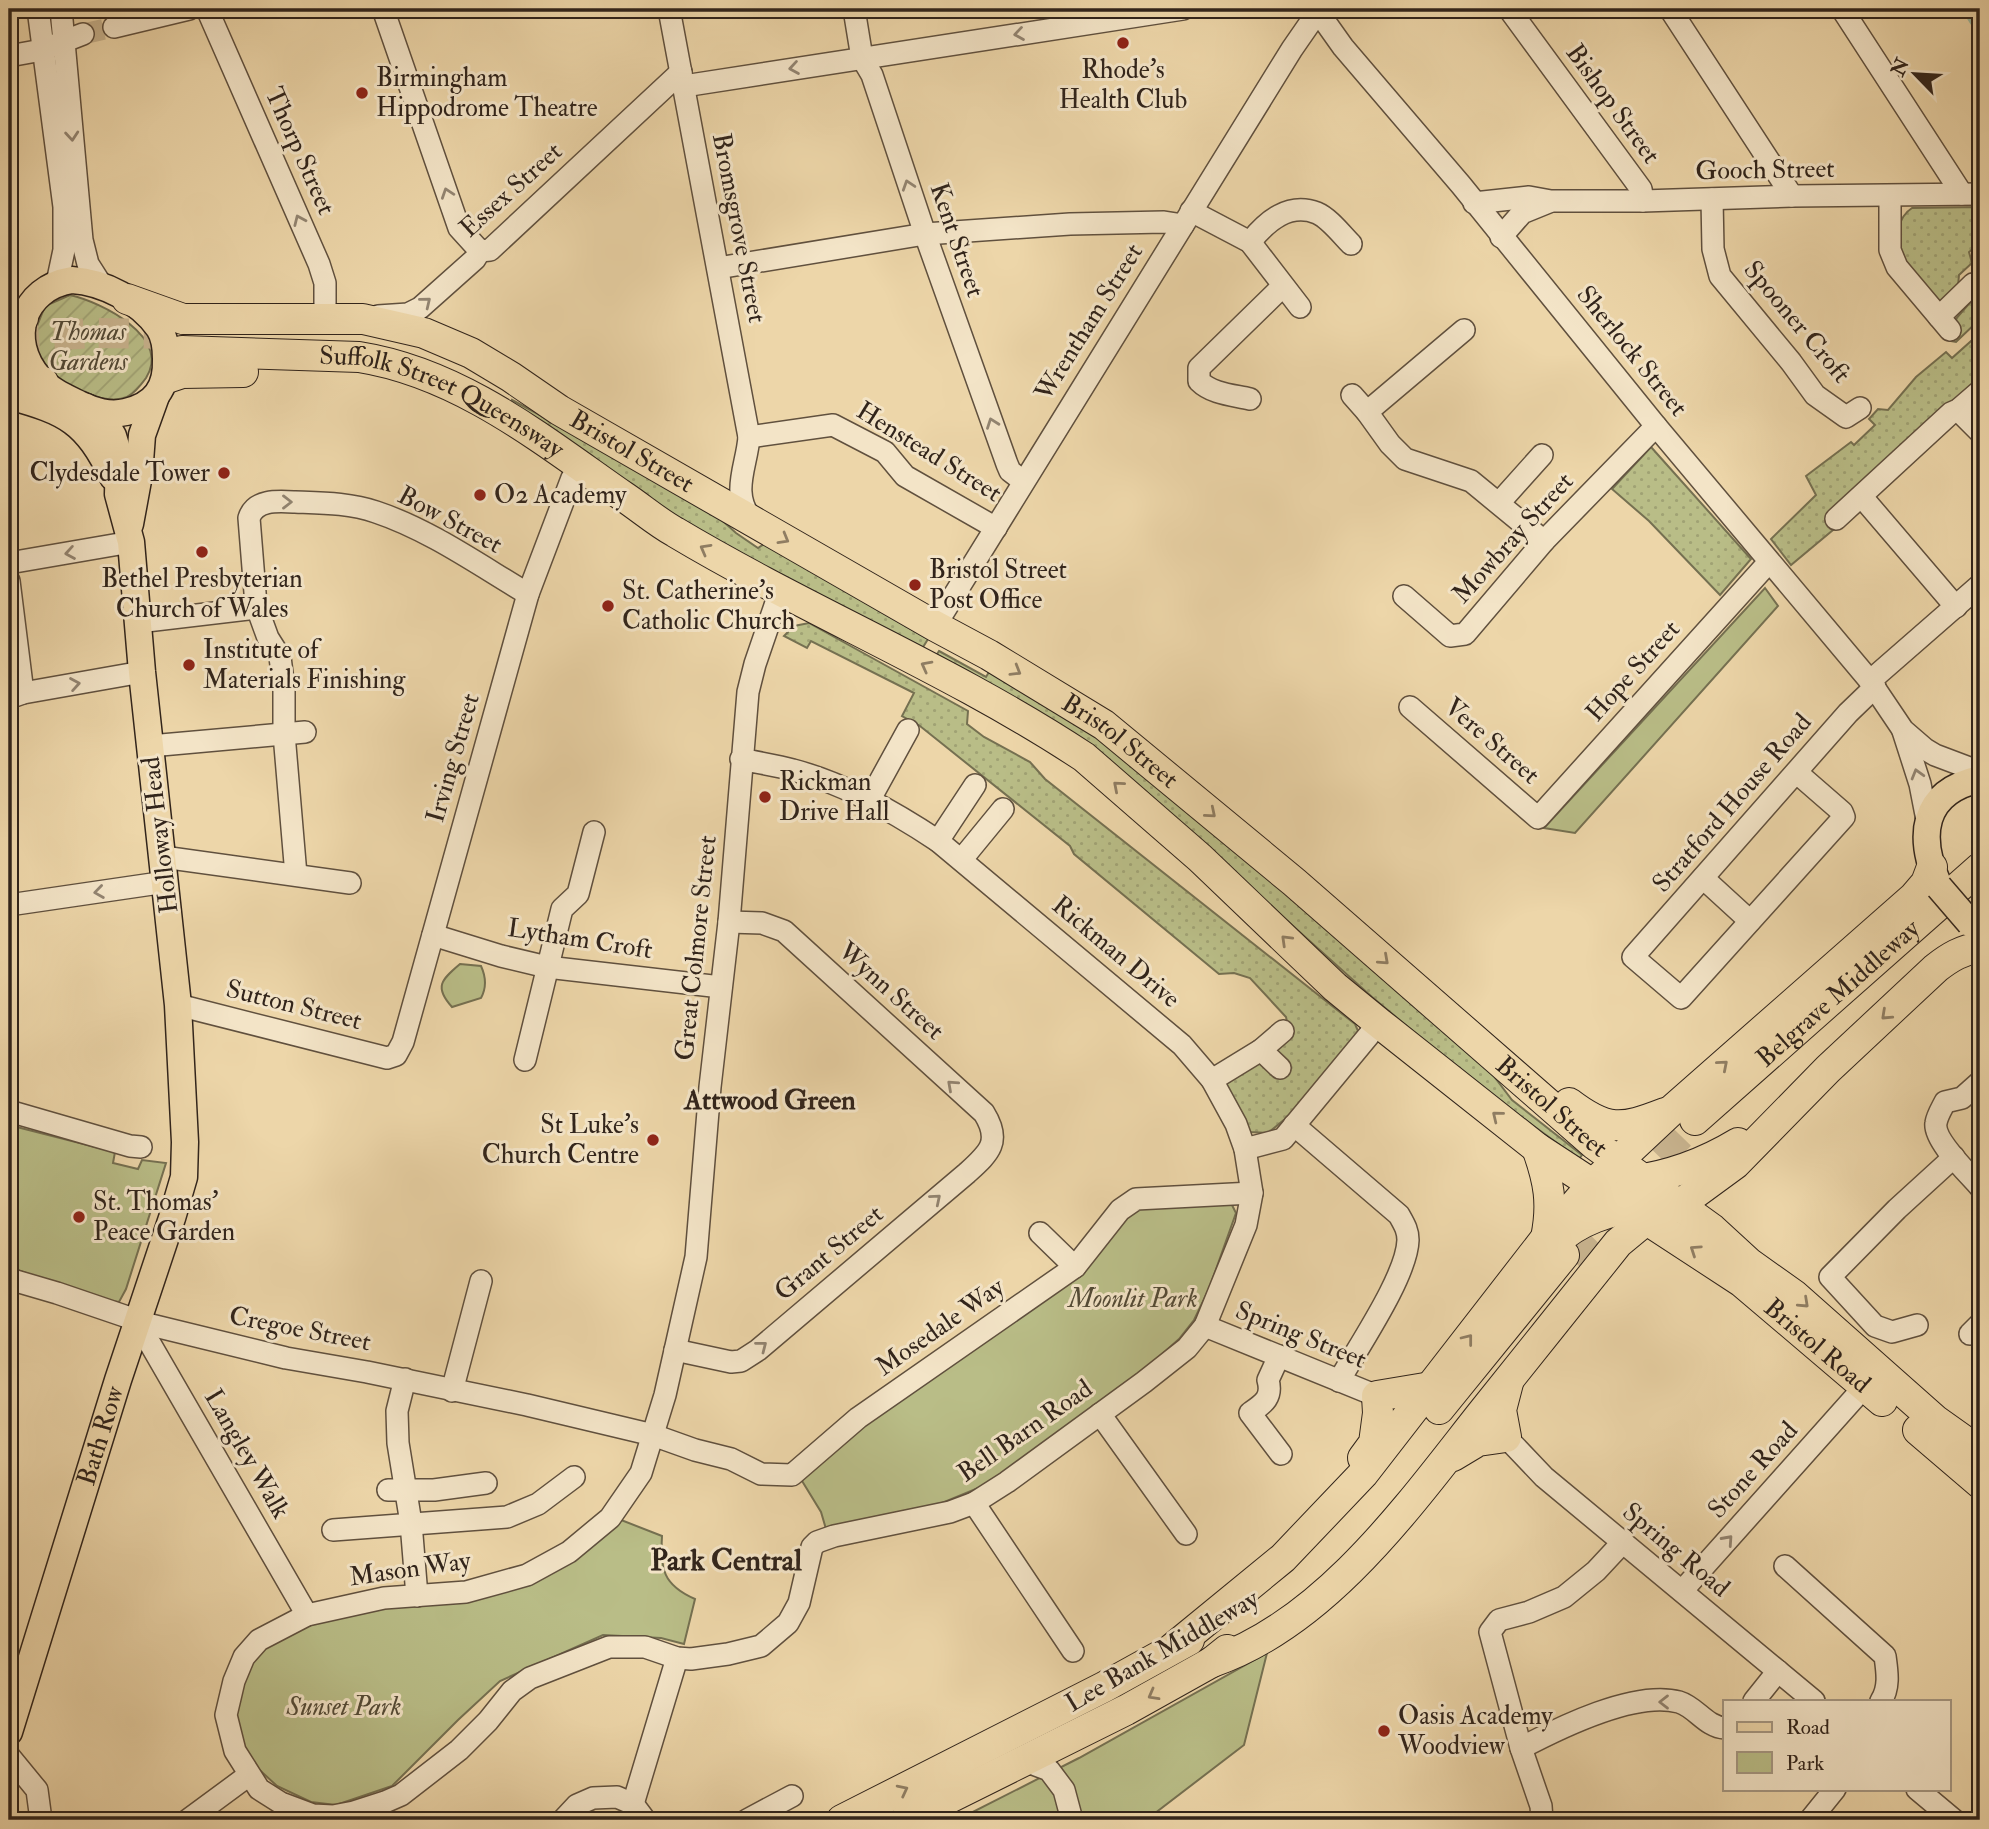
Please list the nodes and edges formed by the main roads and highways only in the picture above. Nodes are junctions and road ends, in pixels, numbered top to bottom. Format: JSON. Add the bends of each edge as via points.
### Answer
{"nodes":[{"id":1,"x":114,"y":293,"type":"junction"},
{"id":2,"x":16,"y":319,"type":"edge"},
{"id":3,"x":9,"y":382,"type":"edge"},
{"id":4,"x":43,"y":382,"type":"junction"},
{"id":5,"x":162,"y":387,"type":"junction"},
{"id":6,"x":9,"y":396,"type":"edge"},
{"id":7,"x":86,"y":407,"type":"junction"},
{"id":8,"x":559,"y":410,"type":"junction"},
{"id":9,"x":117,"y":484,"type":"junction"},
{"id":10,"x":673,"y":531,"type":"junction"},
{"id":11,"x":130,"y":536,"type":"junction"},
{"id":12,"x":1980,"y":779,"type":"edge"},
{"id":13,"x":1980,"y":868,"type":"edge"},
{"id":14,"x":1936,"y":877,"type":"junction"},
{"id":15,"x":1980,"y":892,"type":"edge"},
{"id":16,"x":1977,"y":934,"type":"edge"},
{"id":17,"x":1503,"y":1066,"type":"junction"},
{"id":18,"x":1781,"y":1116,"type":"junction"},
{"id":19,"x":1692,"y":1120,"type":"junction"},
{"id":20,"x":186,"y":1142,"type":"joint"},
{"id":21,"x":1537,"y":1148,"type":"junction"},
{"id":22,"x":1735,"y":1164,"type":"junction"},
{"id":23,"x":1592,"y":1185,"type":"junction"},
{"id":24,"x":1634,"y":1192,"type":"junction"},
{"id":25,"x":1679,"y":1205,"type":"junction"},
{"id":26,"x":1571,"y":1251,"type":"junction"},
{"id":27,"x":1749,"y":1263,"type":"junction"},
{"id":28,"x":1509,"y":1380,"type":"junction"},
{"id":29,"x":1431,"y":1387,"type":"junction"},
{"id":30,"x":1980,"y":1452,"type":"edge"},
{"id":31,"x":1444,"y":1461,"type":"junction"},
{"id":32,"x":1980,"y":1483,"type":"edge"},
{"id":33,"x":1283,"y":1558,"type":"junction"},
{"id":34,"x":1173,"y":1648,"type":"junction"},
{"id":35,"x":1212,"y":1662,"type":"junction"},
{"id":36,"x":9,"y":1731,"type":"edge"},
{"id":37,"x":842,"y":1820,"type":"edge"},
{"id":38,"x":905,"y":1820,"type":"edge"}],
"edges":[{"from":1,"to":2,"type":"main road","via":[[84,281],[57,283]]},
{"from":1,"to":5,"type":"main road","via":[[149,317],[161,332],[166,348]]},
{"from":1,"to":8,"type":"highway","via":[[183,319],[363,320],[424,333],[510,377]]},
{"from":2,"to":4,"type":"main road","via":[[31,368]]},
{"from":3,"to":4,"type":"highway"},
{"from":4,"to":7,"type":"main road"},
{"from":5,"to":7,"type":"main road","via":[[143,405],[124,412]]},
{"from":5,"to":10,"type":"highway","via":[[190,372],[377,376],[467,411],[572,478]]},
{"from":5,"to":11,"type":"main road","name":"Holloway Head","via":[[142,435]]},
{"from":6,"to":9,"type":"main road","via":[[71,418],[96,443]]},
{"from":7,"to":9,"type":"main road","name":"Holloway Head","via":[[113,436],[119,456]]},
{"from":8,"to":10,"type":"highway","name":"Suffolk Street Queensway","via":[[390,341],[367,337],[183,342],[385,361],[450,384],[544,440]]},
{"from":8,"to":17,"type":"highway","name":"Bristol Street","one_way":true,"via":[[1104,725],[1294,882]]},
{"from":9,"to":11,"type":"main road","name":"Holloway Head"},
{"from":21,"to":10,"type":"highway","name":"Bristol Street","one_way":true,"via":[[1335,987],[1200,858],[1084,757],[1006,708]]},
{"from":11,"to":20,"type":"main road","name":"Holloway Head","via":[[178,1006]]},
{"from":12,"to":14,"type":"main road","via":[[1947,792],[1927,820]]},
{"from":13,"to":19,"type":"highway","name":"Belgrave Middleway"},
{"from":14,"to":16,"type":"main road","bridge":true},
{"from":19,"to":14,"type":"highway","one_way":true},
{"from":15,"to":19,"type":"highway","name":"Belgrave Middleway"},
{"from":16,"to":18,"type":"highway","one_way":true,"via":[[1968,949],[1936,968]]},
{"from":17,"to":19,"type":"highway","via":[[1540,1081],[1608,1126]]},
{"from":17,"to":24,"type":"highway","name":"Bristol Street","via":[[1594,1144]]},
{"from":18,"to":22,"type":"highway"},
{"from":18,"to":24,"type":"highway","via":[[1717,1156]]},
{"from":19,"to":24,"type":"highway"},
{"from":20,"to":36,"type":"main road","name":"Bath Row","via":[[184,1177]]},
{"from":21,"to":23,"type":"highway","name":"Bristol Street"},
{"from":21,"to":26,"type":"highway","via":[[1546,1172],[1551,1215]]},
{"from":22,"to":25,"type":"highway"},
{"from":22,"to":27,"type":"highway","via":[[1714,1224]]},
{"from":23,"to":24,"type":"highway"},
{"from":23,"to":24,"type":"highway","name":"Bristol Street"},
{"from":23,"to":26,"type":"highway"},
{"from":24,"to":25,"type":"highway"},
{"from":24,"to":26,"type":"highway","via":[[1598,1216]]},
{"from":24,"to":26,"type":"highway","via":[[1618,1243]]},
{"from":32,"to":24,"type":"highway","name":"Bristol Road","one_way":true},
{"from":25,"to":27,"type":"highway","name":"Bristol Road"},
{"from":26,"to":28,"type":"highway"},
{"from":29,"to":26,"type":"highway","one_way":true,"via":[[1505,1291]]},
{"from":26,"to":34,"type":"highway","name":"Lee Bank Middleway","via":[[1358,1509],[1306,1563],[1233,1616]]},
{"from":26,"to":35,"type":"highway","name":"Lee Bank Middleway","via":[[1364,1529],[1314,1581]]},
{"from":27,"to":30,"type":"highway","name":"Bristol Road","one_way":true,"via":[[1794,1295],[1934,1420]]},
{"from":28,"to":31,"type":"highway"},
{"from":28,"to":31,"type":"highway","via":[[1501,1410],[1506,1437],[1478,1441]]},
{"from":29,"to":33,"type":"highway","via":[[1363,1474]]},
{"from":29,"to":33,"type":"highway","via":[[1377,1396],[1374,1443]]},
{"from":31,"to":35,"type":"highway","via":[[1343,1578],[1295,1617],[1235,1654]]},
{"from":33,"to":34,"type":"highway"},
{"from":37,"to":34,"type":"highway","name":"Lee Bank Middleway","one_way":true},
{"from":35,"to":38,"type":"highway","name":"Lee Bank Middleway","one_way":true}]}
